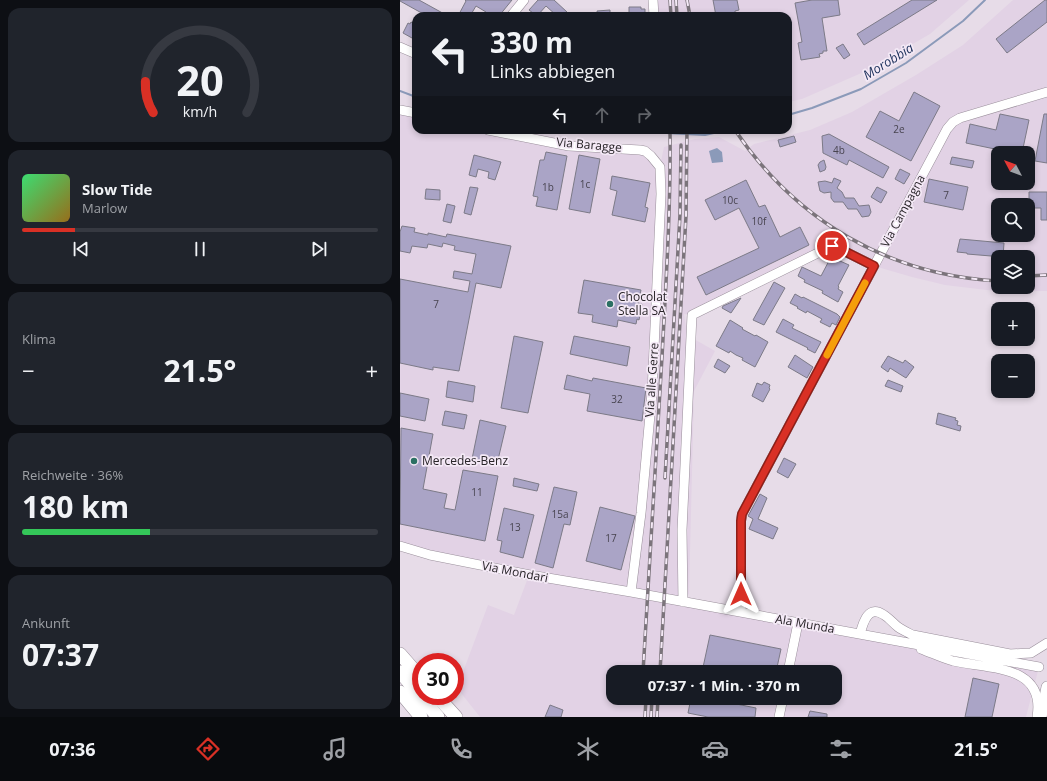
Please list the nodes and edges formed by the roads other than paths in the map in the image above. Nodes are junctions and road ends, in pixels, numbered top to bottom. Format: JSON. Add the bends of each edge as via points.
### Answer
{"nodes":[{"id":1,"x":524,"y":0,"type":"edge"},
{"id":2,"x":654,"y":0,"type":"edge"},
{"id":3,"x":514,"y":12,"type":"edge"},
{"id":4,"x":654,"y":12,"type":"edge"},
{"id":5,"x":400,"y":47,"type":"edge"},
{"id":6,"x":412,"y":52,"type":"edge"},
{"id":7,"x":1047,"y":92,"type":"edge"},
{"id":8,"x":400,"y":110,"type":"edge"},
{"id":9,"x":412,"y":112,"type":"edge"},
{"id":10,"x":508,"y":134,"type":"edge"},
{"id":11,"x":660,"y":166,"type":"joint"},
{"id":12,"x":874,"y":266,"type":"junction"},
{"id":13,"x":400,"y":546,"type":"edge"},
{"id":14,"x":631,"y":592,"type":"junction"},
{"id":15,"x":683,"y":602,"type":"junction"},
{"id":16,"x":741,"y":612,"type":"junction"},
{"id":17,"x":798,"y":623,"type":"junction"},
{"id":18,"x":860,"y":634,"type":"junction"},
{"id":19,"x":913,"y":635,"type":"junction"},
{"id":20,"x":907,"y":643,"type":"junction"},
{"id":21,"x":1047,"y":643,"type":"edge"},
{"id":22,"x":941,"y":649,"type":"junction"},
{"id":23,"x":400,"y":654,"type":"edge"},
{"id":24,"x":789,"y":665,"type":"edge"},
{"id":25,"x":1040,"y":667,"type":"dead end"},
{"id":26,"x":412,"y":668,"type":"edge"},
{"id":27,"x":400,"y":672,"type":"edge"},
{"id":28,"x":1047,"y":687,"type":"edge"},
{"id":29,"x":400,"y":692,"type":"edge"},
{"id":30,"x":445,"y":705,"type":"edge"},
{"id":31,"x":782,"y":705,"type":"edge"},
{"id":32,"x":420,"y":717,"type":"edge"},
{"id":33,"x":438,"y":717,"type":"edge"},
{"id":34,"x":456,"y":717,"type":"edge"},
{"id":35,"x":779,"y":717,"type":"edge"},
{"id":36,"x":1037,"y":717,"type":"edge"},
{"id":37,"x":1041,"y":717,"type":"edge"}],
"edges":[{"from":1,"to":3,"type":"street"},
{"from":2,"to":4,"type":"street"},
{"from":5,"to":6,"type":"street"},
{"from":7,"to":12,"type":"street","name":"Via Campagna","via":[[953,122],[946,130]]},
{"from":8,"to":9,"type":"street"},
{"from":10,"to":11,"type":"street","name":"Via Baragge","via":[[569,146],[645,151]]},
{"from":11,"to":14,"type":"street","name":"Via alle Gerre","via":[[660,245],[652,393]]},
{"from":12,"to":15,"type":"street","via":[[832,246],[692,315],[682,516]]},
{"from":12,"to":16,"type":"street","name":"Via Campagna","via":[[742,514]]},
{"from":13,"to":14,"type":"street","name":"Via Mondari","via":[[470,564]]},
{"from":14,"to":15,"type":"street","name":"Ala Munda"},
{"from":15,"to":16,"type":"street","name":"Ala Munda"},
{"from":16,"to":17,"type":"street","name":"Ala Munda"},
{"from":17,"to":18,"type":"street","name":"Ala Munda"},
{"from":17,"to":24,"type":"street"},
{"from":18,"to":19,"type":"street","name":"Ala Munda","via":[[866,617],[877,612]]},
{"from":18,"to":20,"type":"street","name":"Ala Munda"},
{"from":19,"to":21,"type":"street","name":"Ala Munda","via":[[1010,654],[1032,653]]},
{"from":19,"to":22,"type":"street","name":"Ala Munda"},
{"from":20,"to":22,"type":"street","name":"Ala Munda"},
{"from":20,"to":36,"type":"street","name":"Ala Munda","via":[[953,661],[1020,675],[1027,680],[1034,692],[1038,702]]},
{"from":22,"to":25,"type":"street","name":"Ala Munda"},
{"from":23,"to":26,"type":"highway"},
{"from":27,"to":33,"type":"highway"},
{"from":28,"to":37,"type":"main road"},
{"from":29,"to":32,"type":"highway"},
{"from":30,"to":34,"type":"highway"},
{"from":31,"to":35,"type":"street"}]}
